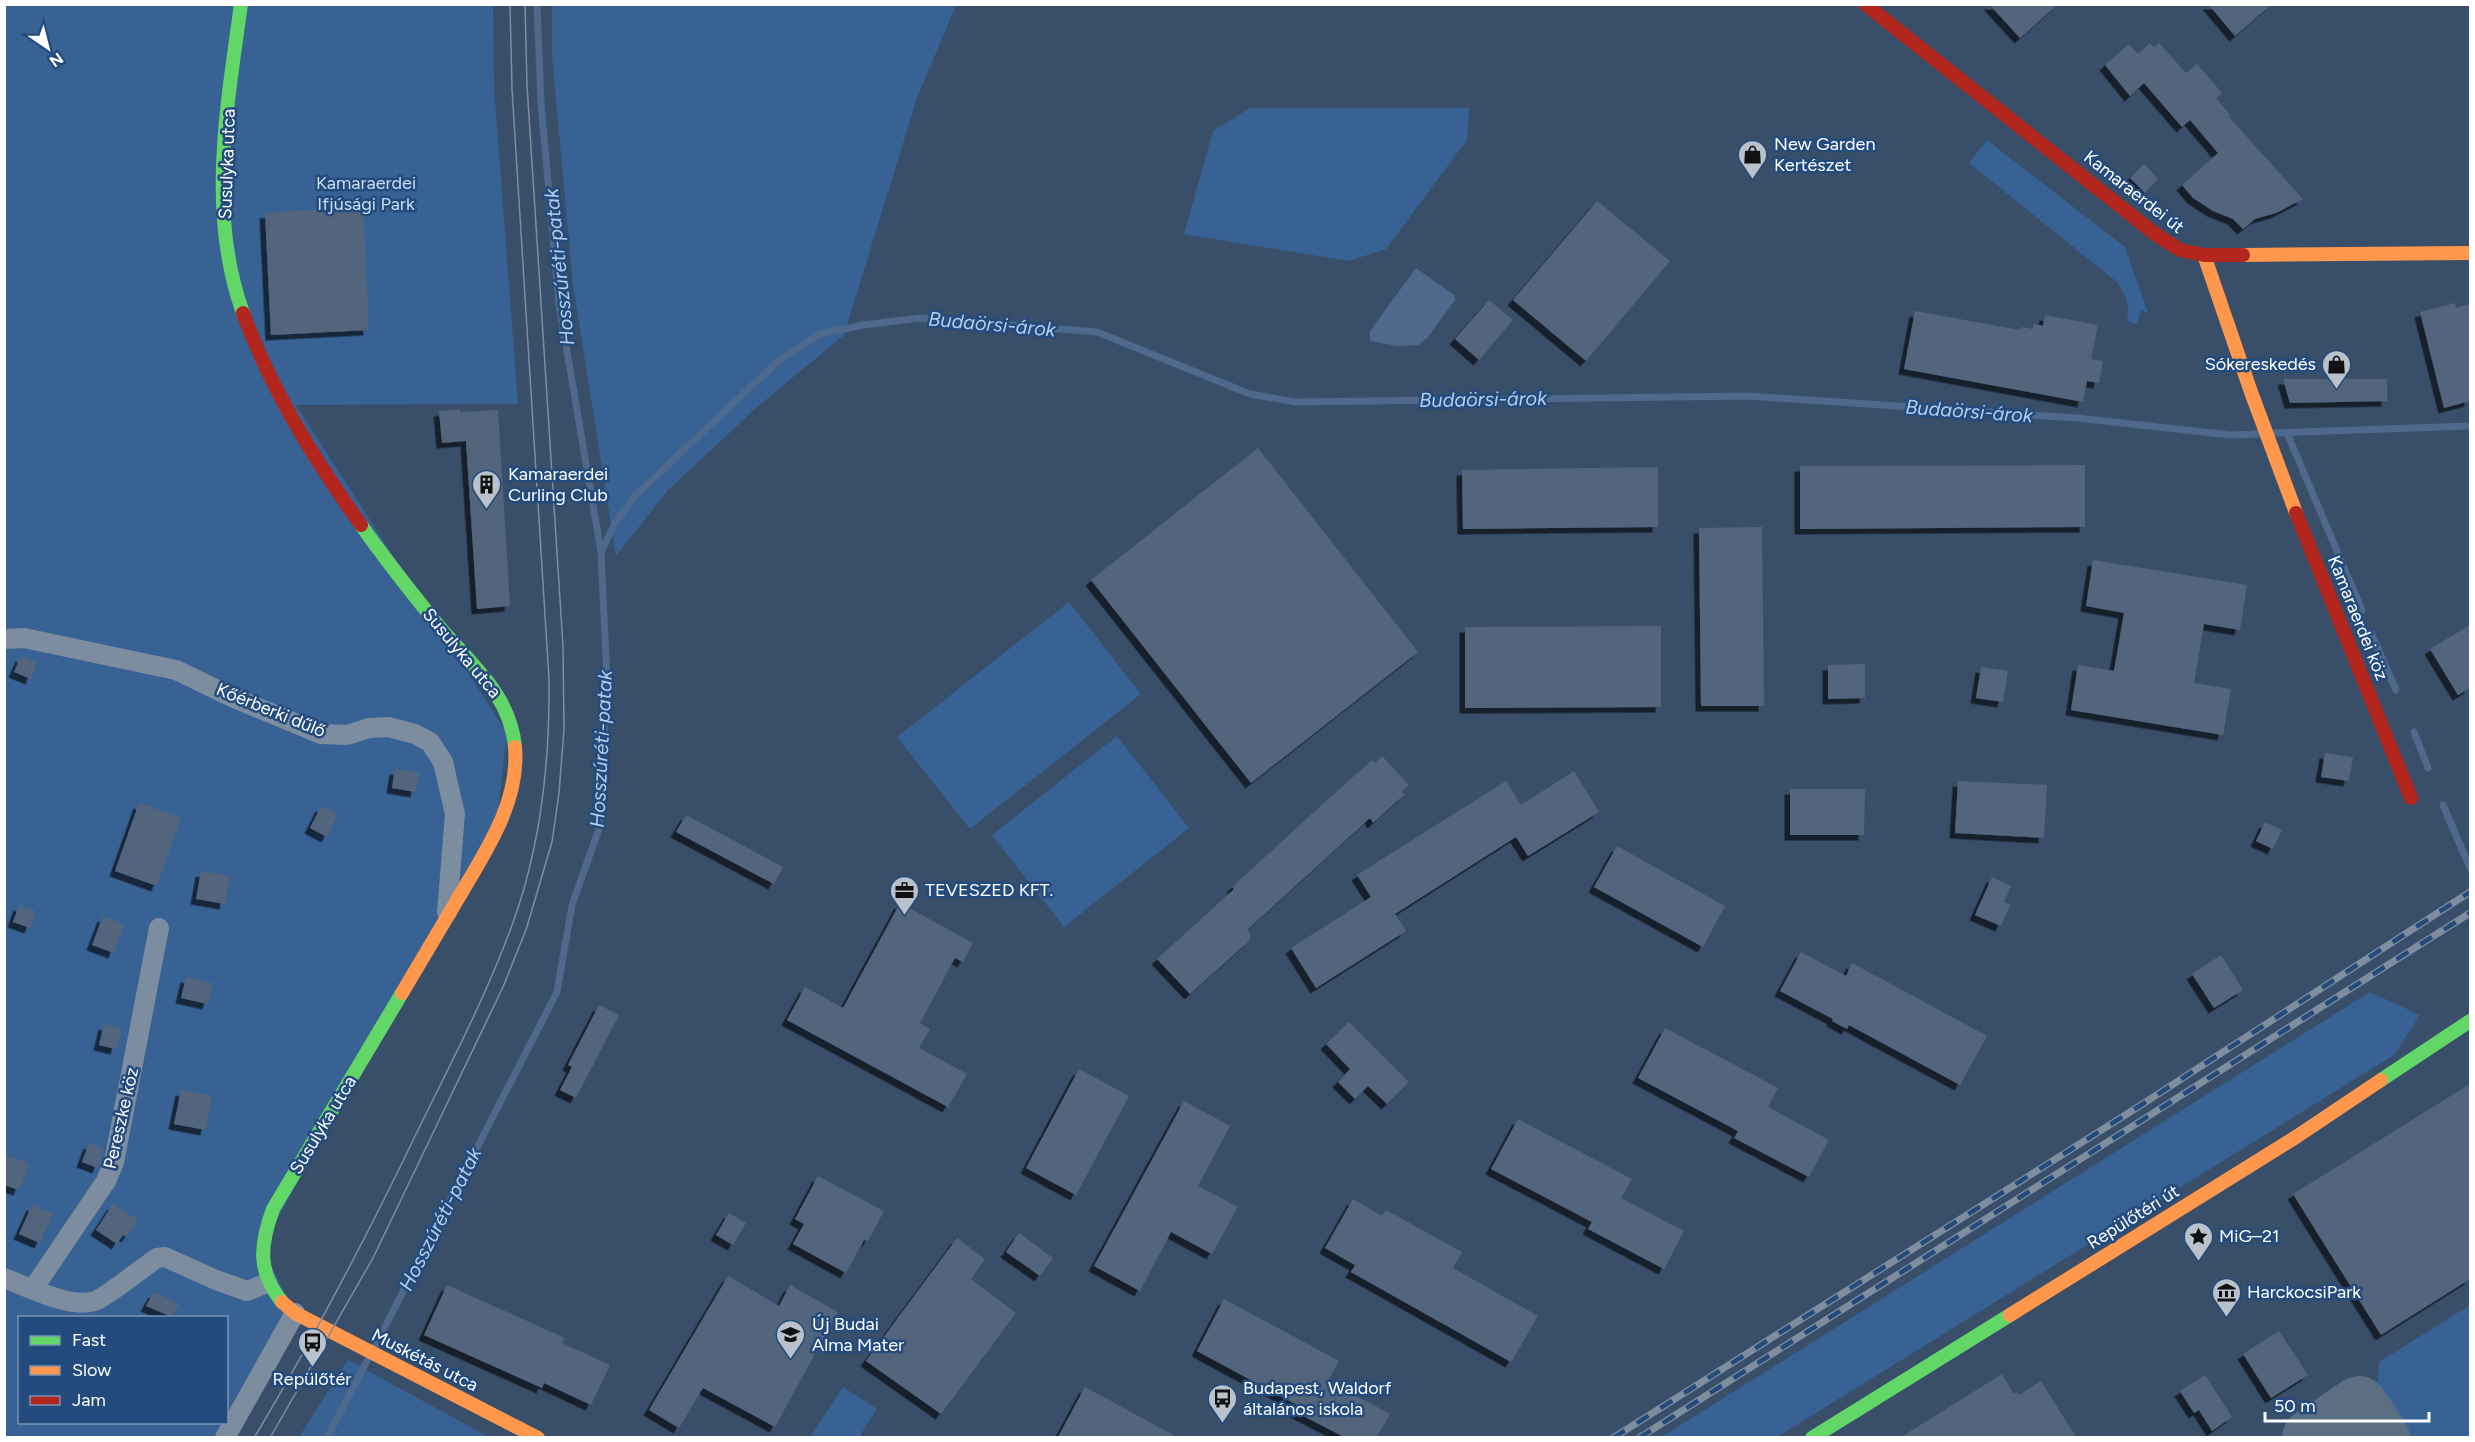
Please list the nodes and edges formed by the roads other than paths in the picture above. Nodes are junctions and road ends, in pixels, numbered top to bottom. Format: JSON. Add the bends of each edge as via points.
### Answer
{"nodes":[{"id":1,"x":241,"y":4,"type":"edge"},
{"id":2,"x":1865,"y":4,"type":"edge"},
{"id":3,"x":2470,"y":253,"type":"edge"},
{"id":4,"x":2204,"y":255,"type":"junction"},
{"id":5,"x":4,"y":639,"type":"edge"},
{"id":6,"x":2411,"y":798,"type":"dead end"},
{"id":7,"x":448,"y":918,"type":"junction"},
{"id":8,"x":159,"y":928,"type":"dead end"},
{"id":9,"x":2470,"y":1021,"type":"edge"},
{"id":10,"x":4,"y":1278,"type":"edge"},
{"id":11,"x":267,"y":1283,"type":"junction"},
{"id":12,"x":33,"y":1289,"type":"junction"},
{"id":13,"x":295,"y":1313,"type":"junction"},
{"id":14,"x":225,"y":1437,"type":"edge"},
{"id":15,"x":538,"y":1437,"type":"edge"},
{"id":16,"x":1812,"y":1437,"type":"edge"}],
"edges":[{"from":1,"to":7,"type":"street","name":"Susulyka utca","via":[[224,135],[222,203],[227,254],[237,295],[283,402],[320,467],[395,572],[490,681],[511,722],[515,753],[506,811]]},
{"from":2,"to":4,"type":"street","name":"Kamaraerdei út","via":[[2155,234],[2180,250]]},
{"from":3,"to":4,"type":"street","name":"Kamaraerdei út"},
{"from":4,"to":6,"type":"street","name":"Kamaraerdei köz","via":[[2263,423]]},
{"from":5,"to":7,"type":"street","name":"Kőérberki dűlő","via":[[24,638],[176,670],[321,734],[346,735],[388,727],[430,742],[443,762],[455,814]]},
{"from":7,"to":11,"type":"street","name":"Susulyka utca","via":[[273,1209],[262,1247]]},
{"from":8,"to":12,"type":"street","name":"Pereszke köz","via":[[114,1162],[106,1181]]},
{"from":9,"to":16,"type":"street","name":"Repülőtéri út","via":[[2288,1142]]},
{"from":10,"to":12,"type":"street"},
{"from":11,"to":12,"type":"street","via":[[247,1291],[165,1257],[157,1258],[96,1301],[66,1301]]},
{"from":11,"to":13,"type":"street","via":[[278,1301]]},
{"from":13,"to":14,"type":"street"},
{"from":13,"to":15,"type":"street","name":"Muskétás utca"}]}
